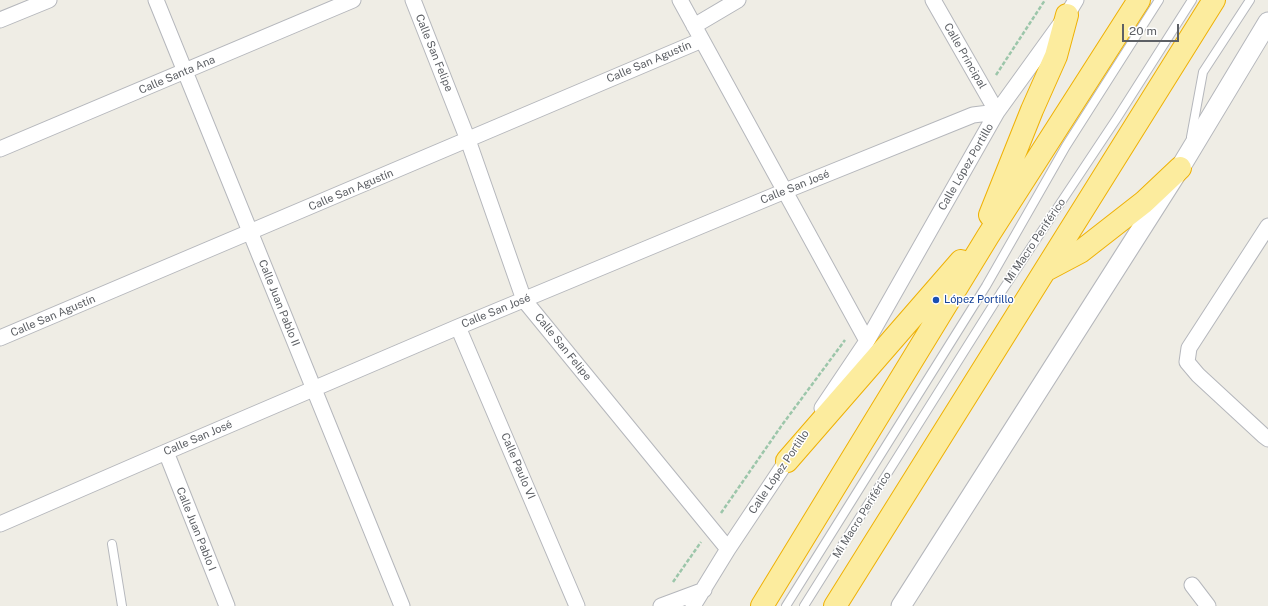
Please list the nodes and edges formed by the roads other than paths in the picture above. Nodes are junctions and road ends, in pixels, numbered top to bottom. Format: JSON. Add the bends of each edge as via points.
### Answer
{"nodes":[{"id":1,"x":49,"y":0,"type":"edge"},
{"id":2,"x":156,"y":0,"type":"edge"},
{"id":3,"x":353,"y":0,"type":"edge"},
{"id":4,"x":413,"y":0,"type":"edge"},
{"id":5,"x":680,"y":0,"type":"edge"},
{"id":6,"x":738,"y":0,"type":"edge"},
{"id":7,"x":933,"y":0,"type":"edge"},
{"id":8,"x":1139,"y":0,"type":"edge"},
{"id":9,"x":1159,"y":0,"type":"edge"},
{"id":10,"x":1192,"y":0,"type":"edge"},
{"id":11,"x":1214,"y":0,"type":"edge"},
{"id":12,"x":1250,"y":0,"type":"edge"},
{"id":13,"x":1071,"y":8,"type":"edge"},
{"id":14,"x":0,"y":20,"type":"edge"},
{"id":15,"x":1268,"y":22,"type":"edge"},
{"id":16,"x":694,"y":26,"type":"junction"},
{"id":17,"x":702,"y":40,"type":"junction"},
{"id":18,"x":185,"y":72,"type":"junction"},
{"id":19,"x":997,"y":112,"type":"junction"},
{"id":20,"x":468,"y":140,"type":"junction"},
{"id":21,"x":0,"y":149,"type":"edge"},
{"id":22,"x":1184,"y":161,"type":"junction"},
{"id":23,"x":785,"y":191,"type":"junction"},
{"id":24,"x":1268,"y":226,"type":"edge"},
{"id":25,"x":251,"y":232,"type":"junction"},
{"id":26,"x":988,"y":236,"type":"junction"},
{"id":27,"x":1045,"y":270,"type":"junction"},
{"id":28,"x":524,"y":300,"type":"junction"},
{"id":29,"x":458,"y":327,"type":"junction"},
{"id":30,"x":0,"y":338,"type":"edge"},
{"id":31,"x":867,"y":341,"type":"junction"},
{"id":32,"x":314,"y":388,"type":"junction"},
{"id":33,"x":1268,"y":438,"type":"edge"},
{"id":34,"x":166,"y":452,"type":"junction"},
{"id":35,"x":786,"y":460,"type":"junction"},
{"id":36,"x":0,"y":524,"type":"edge"},
{"id":37,"x":112,"y":544,"type":"dead end"},
{"id":38,"x":728,"y":549,"type":"junction"},
{"id":39,"x":1192,"y":585,"type":"dead end"},
{"id":40,"x":704,"y":590,"type":"junction"},
{"id":41,"x":122,"y":606,"type":"edge"},
{"id":42,"x":227,"y":606,"type":"edge"},
{"id":43,"x":402,"y":606,"type":"edge"},
{"id":44,"x":577,"y":606,"type":"edge"},
{"id":45,"x":661,"y":606,"type":"edge"},
{"id":46,"x":693,"y":606,"type":"edge"},
{"id":47,"x":762,"y":606,"type":"edge"},
{"id":48,"x":786,"y":606,"type":"edge"},
{"id":49,"x":804,"y":606,"type":"edge"},
{"id":50,"x":835,"y":606,"type":"edge"},
{"id":51,"x":901,"y":606,"type":"edge"},
{"id":52,"x":1208,"y":606,"type":"edge"}],
"edges":[{"from":1,"to":14,"type":"street"},
{"from":2,"to":18,"type":"street","name":"Calle Juan Pablo II"},
{"from":3,"to":18,"type":"street","name":"Calle Santa Ana"},
{"from":4,"to":20,"type":"street","name":"Calle San Felipe"},
{"from":5,"to":16,"type":"street"},
{"from":6,"to":16,"type":"street","name":"Calle San Agustín"},
{"from":7,"to":19,"type":"street","name":"Calle Principal"},
{"from":8,"to":26,"type":"highway"},
{"from":9,"to":48,"type":"lane","name":"Mi Macro Periférico","via":[[1066,146],[986,286]]},
{"from":10,"to":49,"type":"lane","name":"Mi Macro Periférico","via":[[1002,291]]},
{"from":11,"to":27,"type":"highway"},
{"from":12,"to":22,"type":"lane","via":[[1203,72]]},
{"from":13,"to":19,"type":"street","name":"Calle López Portillo"},
{"from":13,"to":26,"type":"highway","via":[[1056,56],[990,215]]},
{"from":15,"to":22,"type":"street"},
{"from":16,"to":17,"type":"street"},
{"from":17,"to":20,"type":"street","name":"Calle San Agustín"},
{"from":17,"to":23,"type":"street"},
{"from":18,"to":21,"type":"street","name":"Calle Santa Ana"},
{"from":18,"to":25,"type":"street","name":"Calle Juan Pablo II"},
{"from":19,"to":23,"type":"street","name":"Calle San José","via":[[973,116]]},
{"from":19,"to":31,"type":"street","name":"Calle López Portillo"},
{"from":20,"to":25,"type":"street","name":"Calle San Agustín"},
{"from":20,"to":28,"type":"street","name":"Calle San Felipe"},
{"from":22,"to":27,"type":"highway","via":[[1144,202],[1080,252]]},
{"from":22,"to":51,"type":"street"},
{"from":23,"to":28,"type":"street","name":"Calle San José"},
{"from":23,"to":31,"type":"street"},
{"from":24,"to":33,"type":"street","via":[[1189,348],[1187,362]]},
{"from":25,"to":30,"type":"street","name":"Calle San Agustín"},
{"from":25,"to":32,"type":"street","name":"Calle Juan Pablo II"},
{"from":26,"to":35,"type":"highway","via":[[974,246]]},
{"from":26,"to":47,"type":"highway"},
{"from":27,"to":50,"type":"highway"},
{"from":28,"to":29,"type":"street","name":"Calle San José"},
{"from":28,"to":38,"type":"street","name":"Calle San Felipe"},
{"from":29,"to":32,"type":"street","name":"Calle San José"},
{"from":29,"to":44,"type":"street","name":"Calle Paulo VI"},
{"from":31,"to":35,"type":"street","name":"Calle López Portillo"},
{"from":32,"to":34,"type":"street","name":"Calle San José"},
{"from":32,"to":43,"type":"street","name":"Calle Juan Pablo II"},
{"from":34,"to":36,"type":"street","name":"Calle San José"},
{"from":34,"to":42,"type":"street","name":"Calle Juan Pablo I"},
{"from":35,"to":38,"type":"street","name":"Calle López Portillo"},
{"from":37,"to":41,"type":"lane"},
{"from":38,"to":40,"type":"street","name":"Calle López Portillo"},
{"from":39,"to":52,"type":"street"},
{"from":40,"to":45,"type":"street"},
{"from":40,"to":46,"type":"street","name":"Calle López Portillo"}]}
